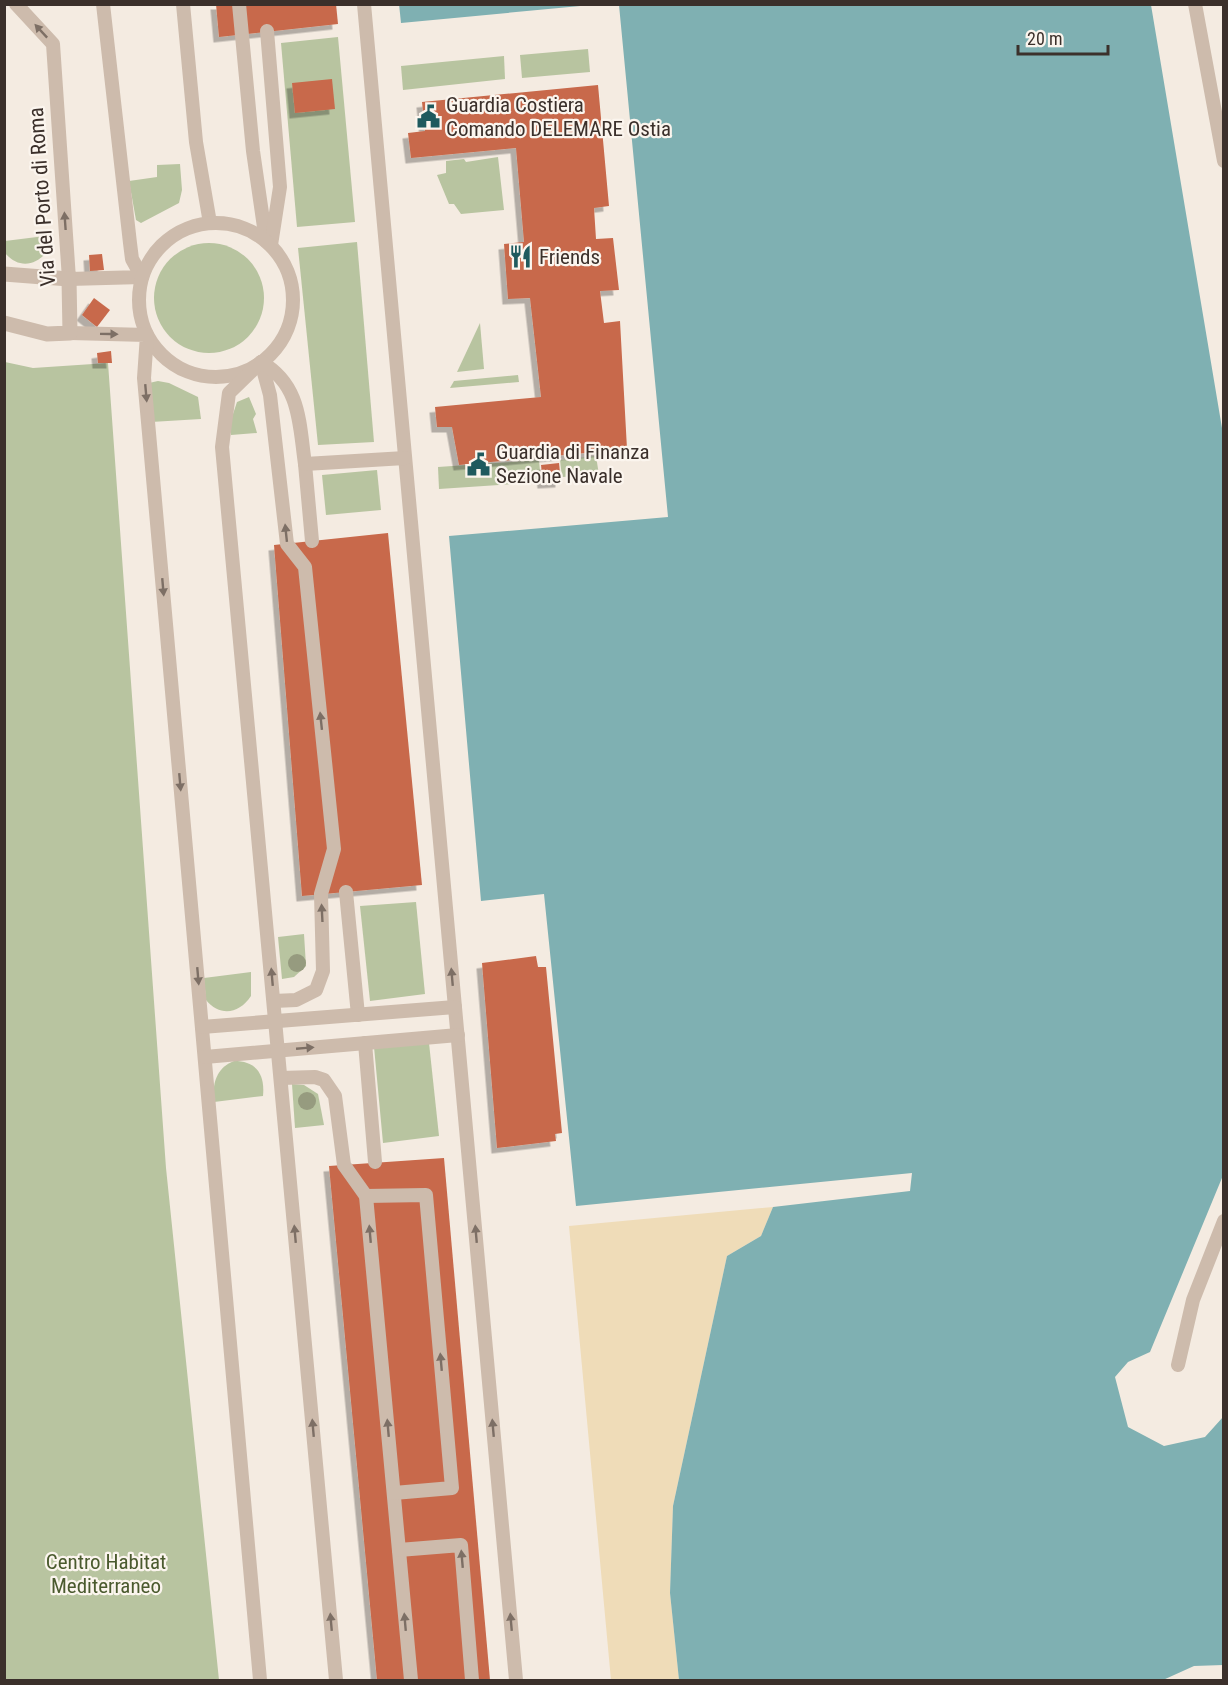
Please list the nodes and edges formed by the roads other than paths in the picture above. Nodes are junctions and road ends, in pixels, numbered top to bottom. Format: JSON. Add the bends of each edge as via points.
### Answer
{"nodes":[{"id":1,"x":16,"y":4,"type":"edge"},
{"id":2,"x":103,"y":4,"type":"edge"},
{"id":3,"x":183,"y":4,"type":"edge"},
{"id":4,"x":246,"y":4,"type":"edge"},
{"id":5,"x":364,"y":4,"type":"edge"},
{"id":6,"x":1195,"y":4,"type":"edge"},
{"id":7,"x":239,"y":5,"type":"edge"},
{"id":8,"x":267,"y":32,"type":"dead end"},
{"id":9,"x":1224,"y":161,"type":"edge"},
{"id":10,"x":210,"y":223,"type":"junction"},
{"id":11,"x":268,"y":244,"type":"junction"},
{"id":12,"x":4,"y":274,"type":"edge"},
{"id":13,"x":142,"y":277,"type":"junction"},
{"id":14,"x":69,"y":279,"type":"junction"},
{"id":15,"x":4,"y":323,"type":"edge"},
{"id":16,"x":70,"y":333,"type":"junction"},
{"id":17,"x":147,"y":335,"type":"junction"},
{"id":18,"x":261,"y":362,"type":"junction"},
{"id":19,"x":405,"y":458,"type":"junction"},
{"id":20,"x":305,"y":464,"type":"junction"},
{"id":21,"x":312,"y":541,"type":"dead end"},
{"id":22,"x":346,"y":892,"type":"dead end"},
{"id":23,"x":274,"y":1001,"type":"junction"},
{"id":24,"x":455,"y":1007,"type":"junction"},
{"id":25,"x":358,"y":1015,"type":"junction"},
{"id":26,"x":276,"y":1021,"type":"junction"},
{"id":27,"x":202,"y":1027,"type":"junction"},
{"id":28,"x":458,"y":1035,"type":"junction"},
{"id":29,"x":365,"y":1043,"type":"junction"},
{"id":30,"x":279,"y":1050,"type":"junction"},
{"id":31,"x":205,"y":1057,"type":"junction"},
{"id":32,"x":281,"y":1078,"type":"junction"},
{"id":33,"x":375,"y":1162,"type":"dead end"},
{"id":34,"x":366,"y":1196,"type":"junction"},
{"id":35,"x":1224,"y":1221,"type":"edge"},
{"id":36,"x":1178,"y":1365,"type":"dead end"},
{"id":37,"x":394,"y":1493,"type":"junction"},
{"id":38,"x":399,"y":1550,"type":"junction"},
{"id":39,"x":260,"y":1680,"type":"edge"},
{"id":40,"x":336,"y":1680,"type":"edge"},
{"id":41,"x":411,"y":1680,"type":"edge"},
{"id":42,"x":472,"y":1680,"type":"edge"},
{"id":43,"x":516,"y":1680,"type":"edge"}],
"edges":[{"from":14,"to":1,"type":"lane","name":"Via del Porto di Roma","one_way":true,"via":[[53,44]]},
{"from":2,"to":13,"type":"lane","via":[[126,220],[132,259]]},
{"from":3,"to":10,"type":"lane","via":[[196,142]]},
{"from":4,"to":7,"type":"lane"},
{"from":5,"to":19,"type":"lane"},
{"from":6,"to":9,"type":"lane"},
{"from":7,"to":11,"type":"lane","via":[[253,151]]},
{"from":8,"to":11,"type":"lane","via":[[280,187]]},
{"from":10,"to":11,"type":"lane","via":[[249,230]]},
{"from":10,"to":13,"type":"lane","via":[[188,228],[167,240],[152,256]]},
{"from":11,"to":18,"type":"lane","via":[[281,259],[290,280],[293,303],[289,326],[278,346]]},
{"from":12,"to":14,"type":"street"},
{"from":13,"to":14,"type":"lane"},
{"from":13,"to":17,"type":"lane","via":[[140,316]]},
{"from":14,"to":16,"type":"street","name":"Via del Porto di Roma"},
{"from":15,"to":16,"type":"street","via":[[47,334]]},
{"from":16,"to":17,"type":"lane","one_way":true},
{"from":17,"to":18,"type":"lane","via":[[163,356],[185,371],[211,377],[237,374]]},
{"from":17,"to":27,"type":"lane","one_way":true,"via":[[144,378]]},
{"from":18,"to":20,"type":"lane","via":[[290,386]]},
{"from":23,"to":18,"type":"lane","one_way":true,"via":[[222,447],[229,393]]},
{"from":23,"to":18,"type":"lane","one_way":true,"via":[[296,1000],[316,990],[323,971],[321,894],[334,849],[305,567],[287,544],[270,395]]},
{"from":19,"to":20,"type":"lane"},
{"from":24,"to":19,"type":"lane","one_way":true},
{"from":20,"to":21,"type":"lane"},
{"from":22,"to":25,"type":"lane"},
{"from":23,"to":26,"type":"lane"},
{"from":24,"to":25,"type":"lane"},
{"from":24,"to":28,"type":"lane"},
{"from":25,"to":26,"type":"lane"},
{"from":26,"to":27,"type":"lane"},
{"from":26,"to":30,"type":"lane"},
{"from":27,"to":31,"type":"lane"},
{"from":28,"to":29,"type":"lane"},
{"from":43,"to":28,"type":"lane","one_way":true},
{"from":30,"to":29,"type":"lane","one_way":true},
{"from":29,"to":33,"type":"lane"},
{"from":30,"to":31,"type":"lane"},
{"from":30,"to":32,"type":"lane"},
{"from":31,"to":39,"type":"lane"},
{"from":32,"to":34,"type":"lane","via":[[324,1080],[335,1096],[344,1165]]},
{"from":40,"to":32,"type":"lane","one_way":true},
{"from":37,"to":34,"type":"lane","one_way":true},
{"from":37,"to":34,"type":"lane","one_way":true,"via":[[452,1488],[426,1195]]},
{"from":35,"to":36,"type":"lane","via":[[1194,1300]]},
{"from":37,"to":38,"type":"lane"},
{"from":41,"to":38,"type":"lane","one_way":true},
{"from":42,"to":38,"type":"lane","one_way":true,"via":[[461,1545]]}]}
